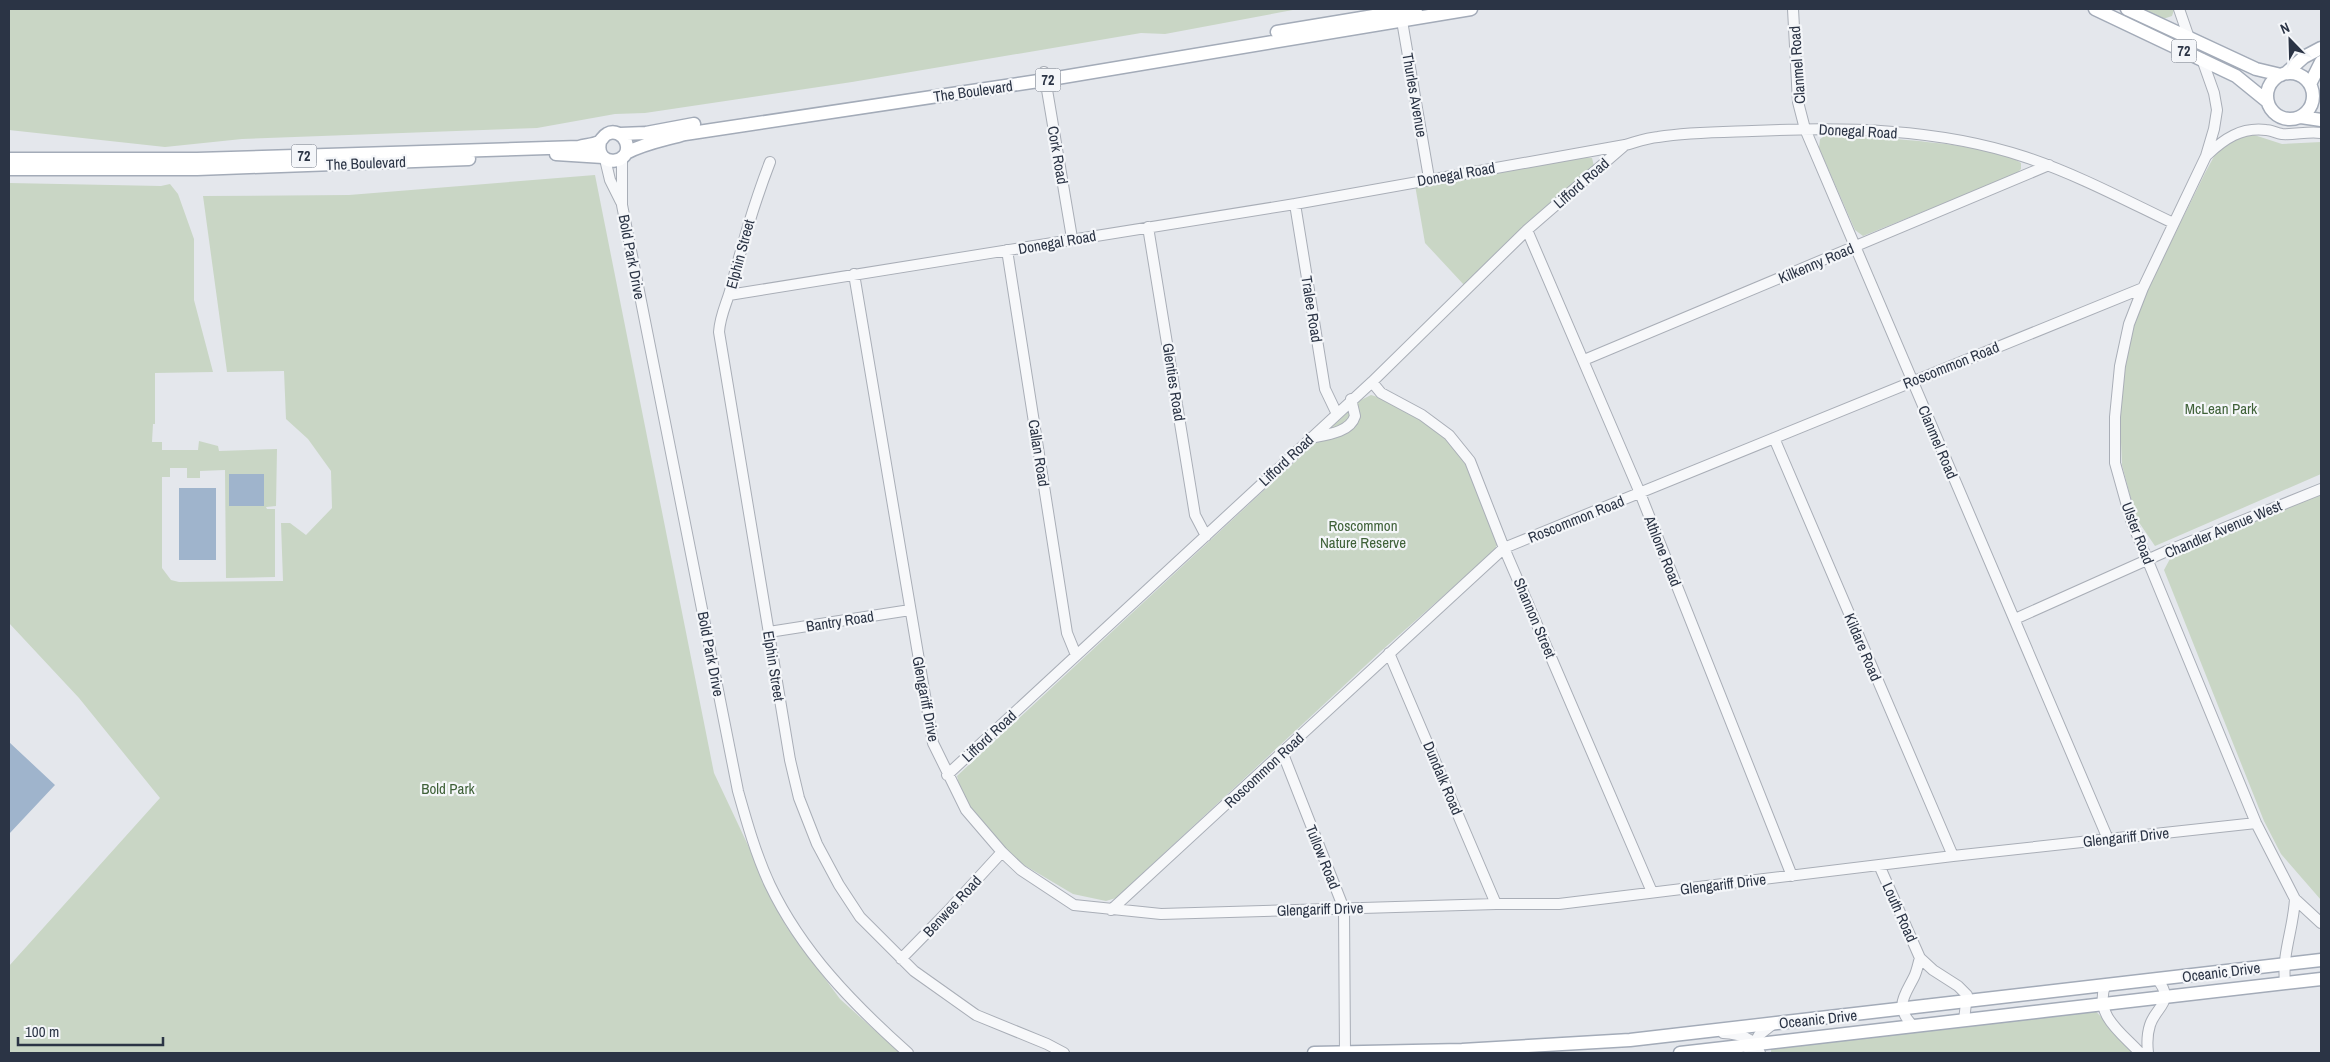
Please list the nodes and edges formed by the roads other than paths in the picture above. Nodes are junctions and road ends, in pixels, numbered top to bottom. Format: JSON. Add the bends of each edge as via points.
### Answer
{"nodes":[{"id":1,"x":1416,"y":9,"type":"edge"},
{"id":2,"x":1471,"y":9,"type":"edge"},
{"id":3,"x":1793,"y":9,"type":"edge"},
{"id":4,"x":2095,"y":9,"type":"edge"},
{"id":5,"x":2127,"y":9,"type":"edge"},
{"id":6,"x":2179,"y":9,"type":"edge"},
{"id":7,"x":1402,"y":16,"type":"junction"},
{"id":8,"x":2189,"y":38,"type":"junction"},
{"id":9,"x":2321,"y":48,"type":"edge"},
{"id":10,"x":2202,"y":59,"type":"junction"},
{"id":11,"x":2321,"y":62,"type":"edge"},
{"id":12,"x":2284,"y":74,"type":"junction"},
{"id":13,"x":1044,"y":76,"type":"junction"},
{"id":14,"x":2314,"y":89,"type":"edge"},
{"id":15,"x":2268,"y":102,"type":"junction"},
{"id":16,"x":2301,"y":117,"type":"junction"},
{"id":17,"x":2321,"y":120,"type":"edge"},
{"id":18,"x":1805,"y":129,"type":"junction"},
{"id":19,"x":2321,"y":133,"type":"edge"},
{"id":20,"x":620,"y":134,"type":"junction"},
{"id":21,"x":600,"y":142,"type":"junction"},
{"id":22,"x":1625,"y":145,"type":"junction"},
{"id":23,"x":624,"y":156,"type":"junction"},
{"id":24,"x":2206,"y":156,"type":"junction"},
{"id":25,"x":604,"y":158,"type":"junction"},
{"id":26,"x":9,"y":159,"type":"edge"},
{"id":27,"x":770,"y":162,"type":"dead end"},
{"id":28,"x":2049,"y":165,"type":"junction"},
{"id":29,"x":9,"y":169,"type":"edge"},
{"id":30,"x":1429,"y":178,"type":"junction"},
{"id":31,"x":1295,"y":204,"type":"junction"},
{"id":32,"x":622,"y":205,"type":"junction"},
{"id":33,"x":2173,"y":223,"type":"junction"},
{"id":34,"x":1148,"y":226,"type":"junction"},
{"id":35,"x":1526,"y":230,"type":"junction"},
{"id":36,"x":1072,"y":238,"type":"junction"},
{"id":37,"x":1856,"y":247,"type":"junction"},
{"id":38,"x":1007,"y":250,"type":"junction"},
{"id":39,"x":854,"y":274,"type":"junction"},
{"id":40,"x":2143,"y":288,"type":"junction"},
{"id":41,"x":729,"y":294,"type":"junction"},
{"id":42,"x":1584,"y":360,"type":"junction"},
{"id":43,"x":1912,"y":380,"type":"junction"},
{"id":44,"x":1372,"y":382,"type":"junction"},
{"id":45,"x":1351,"y":400,"type":"junction"},
{"id":46,"x":1336,"y":412,"type":"junction"},
{"id":47,"x":1310,"y":438,"type":"junction"},
{"id":48,"x":1774,"y":438,"type":"junction"},
{"id":49,"x":2321,"y":489,"type":"edge"},
{"id":50,"x":1640,"y":493,"type":"junction"},
{"id":51,"x":1206,"y":536,"type":"junction"},
{"id":52,"x":1504,"y":548,"type":"junction"},
{"id":53,"x":2148,"y":562,"type":"junction"},
{"id":54,"x":910,"y":610,"type":"junction"},
{"id":55,"x":2015,"y":619,"type":"junction"},
{"id":56,"x":769,"y":632,"type":"junction"},
{"id":57,"x":1389,"y":653,"type":"junction"},
{"id":58,"x":1076,"y":655,"type":"junction"},
{"id":59,"x":1283,"y":754,"type":"junction"},
{"id":60,"x":947,"y":775,"type":"junction"},
{"id":61,"x":2256,"y":823,"type":"junction"},
{"id":62,"x":2108,"y":839,"type":"junction"},
{"id":63,"x":1002,"y":852,"type":"junction"},
{"id":64,"x":1953,"y":856,"type":"junction"},
{"id":65,"x":1879,"y":865,"type":"junction"},
{"id":66,"x":1792,"y":876,"type":"junction"},
{"id":67,"x":1652,"y":892,"type":"junction"},
{"id":68,"x":2295,"y":899,"type":"junction"},
{"id":69,"x":1496,"y":904,"type":"junction"},
{"id":70,"x":1344,"y":909,"type":"junction"},
{"id":71,"x":1111,"y":910,"type":"junction"},
{"id":72,"x":2321,"y":922,"type":"edge"},
{"id":73,"x":1920,"y":958,"type":"junction"},
{"id":74,"x":901,"y":959,"type":"junction"},
{"id":75,"x":2321,"y":960,"type":"edge"},
{"id":76,"x":2283,"y":964,"type":"junction"},
{"id":77,"x":2157,"y":979,"type":"junction"},
{"id":78,"x":2321,"y":979,"type":"edge"},
{"id":79,"x":2285,"y":983,"type":"junction"},
{"id":80,"x":2105,"y":986,"type":"junction"},
{"id":81,"x":2165,"y":997,"type":"junction"},
{"id":82,"x":1967,"y":1002,"type":"junction"},
{"id":83,"x":2104,"y":1004,"type":"junction"},
{"id":84,"x":1903,"y":1010,"type":"junction"},
{"id":85,"x":1964,"y":1020,"type":"junction"},
{"id":86,"x":1774,"y":1023,"type":"junction"},
{"id":87,"x":1913,"y":1026,"type":"junction"},
{"id":88,"x":1705,"y":1032,"type":"junction"},
{"id":89,"x":1754,"y":1050,"type":"edge"},
{"id":90,"x":908,"y":1053,"type":"edge"},
{"id":91,"x":1064,"y":1053,"type":"edge"},
{"id":92,"x":1314,"y":1053,"type":"edge"},
{"id":93,"x":1345,"y":1053,"type":"edge"},
{"id":94,"x":1680,"y":1053,"type":"edge"},
{"id":95,"x":2140,"y":1053,"type":"edge"},
{"id":96,"x":2148,"y":1053,"type":"edge"}],
"edges":[{"from":1,"to":7,"type":"main road","name":"The Boulevard","number":"72"},
{"from":2,"to":7,"type":"main road","name":"The Boulevard","number":"72"},
{"from":3,"to":18,"type":"street","name":"Clanmel Road","via":[[1798,102]]},
{"from":4,"to":10,"type":"main road","number":"72"},
{"from":5,"to":8,"type":"main road","number":"72"},
{"from":6,"to":8,"type":"street"},
{"from":7,"to":13,"type":"main road","name":"The Boulevard","number":"72"},
{"from":7,"to":30,"type":"street","name":"Thurles Avenue"},
{"from":8,"to":12,"type":"main road","number":"72","via":[[2256,69]]},
{"from":9,"to":12,"type":"main road"},
{"from":10,"to":15,"type":"main road","number":"72","via":[[2236,76]]},
{"from":10,"to":24,"type":"street","name":"Ulster Road","via":[[2217,110]]},
{"from":11,"to":14,"type":"main road"},
{"from":12,"to":14,"type":"main road","number":"72","via":[[2300,75]]},
{"from":12,"to":15,"type":"main road","via":[[2269,86]]},
{"from":13,"to":20,"type":"main road","name":"The Boulevard","number":"72","via":[[699,123],[646,134]]},
{"from":13,"to":23,"type":"main road","name":"The Boulevard","number":"72","via":[[685,134],[647,143]]},
{"from":13,"to":36,"type":"street","name":"Cork Road"},
{"from":14,"to":16,"type":"main road","via":[[2311,107]]},
{"from":15,"to":16,"type":"main road","number":"72","via":[[2281,117]]},
{"from":16,"to":17,"type":"main road"},
{"from":18,"to":22,"type":"street","name":"Donegal Road","via":[[1658,137]]},
{"from":18,"to":28,"type":"street","name":"Donegal Road","via":[[1914,134],[1966,141]]},
{"from":18,"to":37,"type":"street","name":"Clanmel Road"},
{"from":19,"to":24,"type":"street","name":"Ulster Road","via":[[2281,134],[2244,130],[2220,142]]},
{"from":20,"to":21,"type":"main road","name":"The Boulevard","number":"72","via":[[606,134]]},
{"from":20,"to":23,"type":"main road","via":[[626,142]]},
{"from":21,"to":25,"type":"main road"},
{"from":21,"to":26,"type":"main road","name":"The Boulevard","number":"72","via":[[579,147],[207,159]]},
{"from":22,"to":30,"type":"street","name":"Donegal Road"},
{"from":22,"to":35,"type":"street","name":"Lifford Road"},
{"from":23,"to":25,"type":"main road","name":"The Boulevard","number":"72","via":[[611,162]]},
{"from":23,"to":32,"type":"street","name":"Bold Park Drive"},
{"from":24,"to":33,"type":"street","name":"Ulster Road"},
{"from":25,"to":29,"type":"main road","name":"The Boulevard","number":"72","via":[[558,154],[226,168]]},
{"from":25,"to":32,"type":"street","name":"Bold Park Drive"},
{"from":27,"to":41,"type":"street","name":"Elphin Street","via":[[748,219]]},
{"from":28,"to":33,"type":"street","name":"Donegal Road"},
{"from":28,"to":37,"type":"street","name":"Kilkenny Road"},
{"from":30,"to":31,"type":"street","name":"Donegal Road"},
{"from":31,"to":34,"type":"street","name":"Donegal Road"},
{"from":31,"to":46,"type":"street","name":"Tralee Road","via":[[1325,389]]},
{"from":32,"to":90,"type":"street","name":"Bold Park Drive","via":[[713,670],[751,837],[770,885],[817,961],[841,990]]},
{"from":33,"to":40,"type":"street","name":"Ulster Road"},
{"from":34,"to":36,"type":"street","name":"Donegal Road"},
{"from":34,"to":51,"type":"street","name":"Glenties Road","via":[[1195,515]]},
{"from":35,"to":42,"type":"street","name":"Athlone Road"},
{"from":35,"to":44,"type":"street","name":"Lifford Road"},
{"from":36,"to":38,"type":"street","name":"Donegal Road"},
{"from":37,"to":42,"type":"street","name":"Kilkenny Road"},
{"from":37,"to":43,"type":"street","name":"Clanmel Road"},
{"from":38,"to":39,"type":"street","name":"Donegal Road"},
{"from":38,"to":58,"type":"street","name":"Callan Road","via":[[1067,633]]},
{"from":39,"to":41,"type":"street","name":"Donegal Road"},
{"from":39,"to":54,"type":"street","name":"Glengariff Drive"},
{"from":40,"to":43,"type":"street","name":"Roscommon Road"},
{"from":40,"to":53,"type":"street","name":"Ulster Road","via":[[2129,324],[2120,366],[2115,463],[2131,520]]},
{"from":41,"to":56,"type":"street","name":"Elphin Street","via":[[720,320],[720,345]]},
{"from":42,"to":50,"type":"street","name":"Athlone Road"},
{"from":43,"to":48,"type":"street","name":"Roscommon Road"},
{"from":43,"to":55,"type":"street","name":"Clanmel Road"},
{"from":44,"to":45,"type":"street","name":"Lifford Road"},
{"from":44,"to":52,"type":"street","name":"Shannon Street","via":[[1381,393],[1422,415],[1449,435],[1470,461]]},
{"from":45,"to":46,"type":"street","name":"Lifford Road"},
{"from":45,"to":47,"type":"street","via":[[1356,416],[1352,423],[1338,432]]},
{"from":46,"to":47,"type":"street","name":"Lifford Road"},
{"from":47,"to":51,"type":"street","name":"Lifford Road"},
{"from":48,"to":50,"type":"street","name":"Roscommon Road"},
{"from":48,"to":64,"type":"street","name":"Kildare Road"},
{"from":49,"to":53,"type":"street","name":"Chandler Avenue West"},
{"from":50,"to":52,"type":"street","name":"Roscommon Road"},
{"from":50,"to":66,"type":"street","name":"Athlone Road"},
{"from":51,"to":58,"type":"street","name":"Lifford Road"},
{"from":52,"to":57,"type":"street","name":"Roscommon Road"},
{"from":52,"to":67,"type":"street","name":"Shannon Street"},
{"from":53,"to":55,"type":"street","name":"Chandler Avenue West"},
{"from":53,"to":61,"type":"street","name":"Ulster Road"},
{"from":54,"to":56,"type":"street","name":"Bantry Road"},
{"from":54,"to":60,"type":"street","name":"Glengariff Drive","via":[[932,743]]},
{"from":55,"to":62,"type":"street","name":"Clanmel Road"},
{"from":56,"to":74,"type":"street","name":"Elphin Street","via":[[790,760],[810,827],[824,858],[860,917]]},
{"from":57,"to":59,"type":"street","name":"Roscommon Road"},
{"from":57,"to":69,"type":"street","name":"Dundalk Road"},
{"from":58,"to":60,"type":"street","name":"Lifford Road"},
{"from":59,"to":70,"type":"street","name":"Tullow Road"},
{"from":59,"to":71,"type":"street","name":"Roscommon Road"},
{"from":60,"to":63,"type":"street","name":"Glengariff Drive","via":[[966,810]]},
{"from":61,"to":62,"type":"street","name":"Glengariff Drive"},
{"from":61,"to":68,"type":"street","name":"Ulster Road"},
{"from":62,"to":64,"type":"street","name":"Glengariff Drive"},
{"from":63,"to":71,"type":"street","name":"Glengariff Drive","via":[[1021,870],[1074,905]]},
{"from":63,"to":74,"type":"street","name":"Benwee Road"},
{"from":64,"to":65,"type":"street","name":"Glengariff Drive"},
{"from":65,"to":66,"type":"street","name":"Glengariff Drive"},
{"from":65,"to":73,"type":"street","name":"Louth Road"},
{"from":66,"to":67,"type":"street","name":"Glengariff Drive"},
{"from":67,"to":69,"type":"street","name":"Glengariff Drive","via":[[1559,904]]},
{"from":68,"to":72,"type":"street","name":"Ulster Road"},
{"from":68,"to":76,"type":"street","via":[[2294,922]]},
{"from":69,"to":70,"type":"street","name":"Glengariff Drive"},
{"from":70,"to":71,"type":"street","name":"Glengariff Drive","via":[[1161,914]]},
{"from":70,"to":93,"type":"street","name":"Tullow Road"},
{"from":73,"to":82,"type":"street","name":"Louth Road","via":[[1958,986],[1967,995]]},
{"from":73,"to":84,"type":"street","name":"Louth Road","via":[[1902,1000]]},
{"from":74,"to":91,"type":"street","name":"Elphin Street","via":[[976,1015]]},
{"from":75,"to":76,"type":"main road","name":"Oceanic Drive"},
{"from":76,"to":77,"type":"main road","name":"Oceanic Drive"},
{"from":76,"to":79,"type":"street"},
{"from":77,"to":80,"type":"main road","name":"Oceanic Drive"},
{"from":77,"to":81,"type":"street"},
{"from":78,"to":79,"type":"main road","name":"Oceanic Drive"},
{"from":79,"to":81,"type":"main road","name":"Oceanic Drive"},
{"from":80,"to":82,"type":"main road","name":"Oceanic Drive"},
{"from":80,"to":83,"type":"street"},
{"from":81,"to":83,"type":"main road","name":"Oceanic Drive"},
{"from":81,"to":96,"type":"street","via":[[2163,1007],[2150,1023]]},
{"from":82,"to":84,"type":"main road","name":"Oceanic Drive"},
{"from":82,"to":85,"type":"street"},
{"from":83,"to":85,"type":"main road","name":"Oceanic Drive"},
{"from":83,"to":95,"type":"street","via":[[2108,1021]]},
{"from":84,"to":86,"type":"main road","name":"Oceanic Drive"},
{"from":84,"to":87,"type":"street"},
{"from":85,"to":87,"type":"main road","name":"Oceanic Drive"},
{"from":86,"to":88,"type":"main road","name":"Oceanic Drive"},
{"from":86,"to":89,"type":"street","via":[[1759,1035]]},
{"from":87,"to":89,"type":"main road","name":"Oceanic Drive"},
{"from":88,"to":89,"type":"street","via":[[1738,1034]]},
{"from":88,"to":93,"type":"main road","name":"Oceanic Drive","via":[[1571,1045]]},
{"from":89,"to":94,"type":"main road","name":"Oceanic Drive"},
{"from":92,"to":93,"type":"main road","name":"Oceanic Drive"}]}
